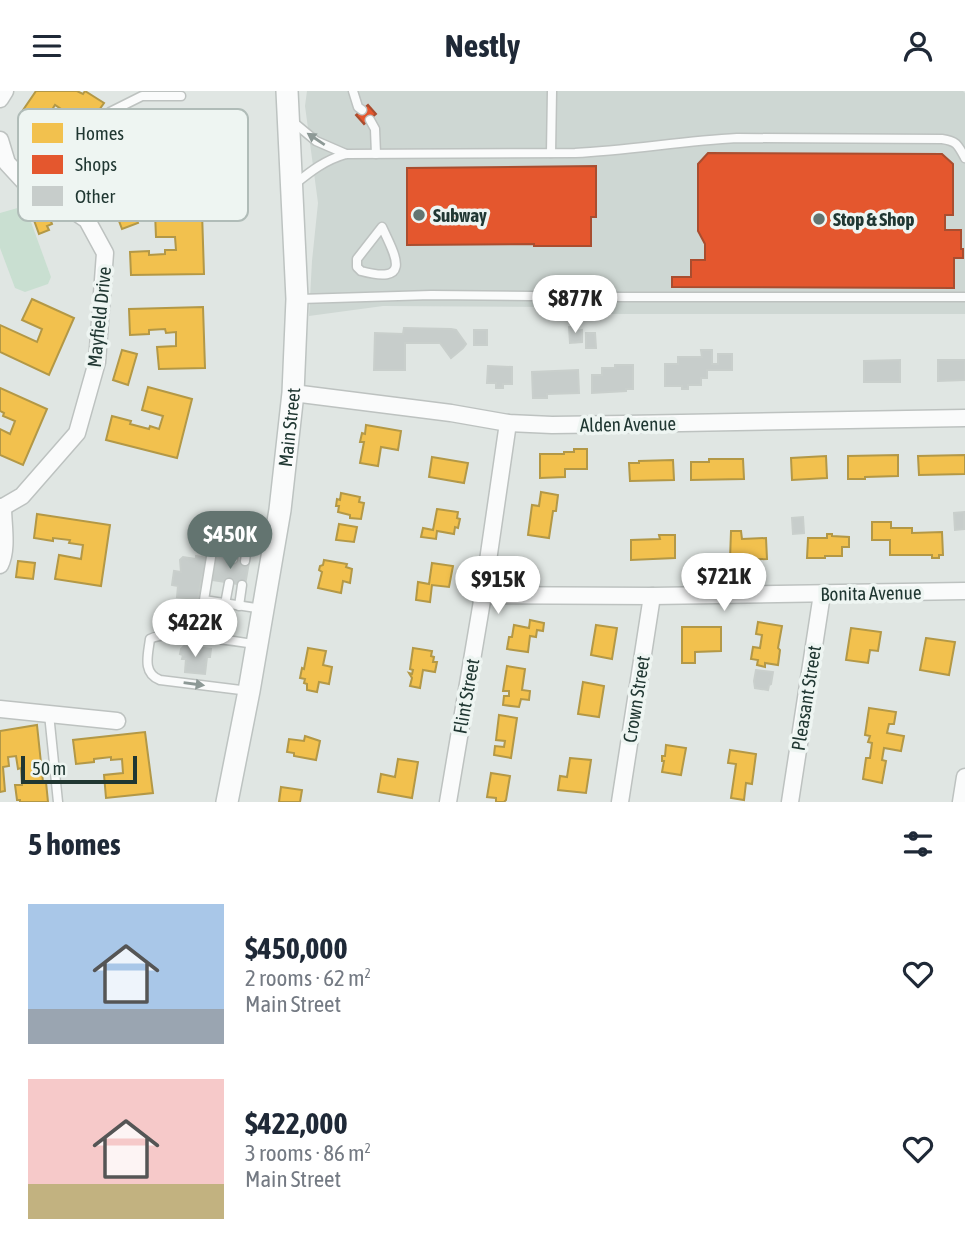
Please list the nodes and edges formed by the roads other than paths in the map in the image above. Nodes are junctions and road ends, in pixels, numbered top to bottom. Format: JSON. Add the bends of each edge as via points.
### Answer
{"nodes":[{"id":1,"x":5,"y":91,"type":"edge"},
{"id":2,"x":287,"y":91,"type":"edge"},
{"id":3,"x":353,"y":91,"type":"edge"},
{"id":4,"x":552,"y":91,"type":"edge"},
{"id":5,"x":181,"y":96,"type":"dead end"},
{"id":6,"x":0,"y":99,"type":"edge"},
{"id":7,"x":116,"y":109,"type":"edge"},
{"id":8,"x":362,"y":110,"type":"dead end"},
{"id":9,"x":289,"y":119,"type":"junction"},
{"id":10,"x":370,"y":120,"type":"dead end"},
{"id":11,"x":0,"y":140,"type":"edge"},
{"id":12,"x":551,"y":153,"type":"junction"},
{"id":13,"x":345,"y":154,"type":"junction"},
{"id":14,"x":376,"y":154,"type":"junction"},
{"id":15,"x":965,"y":158,"type":"edge"},
{"id":16,"x":18,"y":175,"type":"edge"},
{"id":17,"x":292,"y":186,"type":"junction"},
{"id":18,"x":88,"y":221,"type":"edge"},
{"id":19,"x":382,"y":227,"type":"joint"},
{"id":20,"x":965,"y":297,"type":"edge"},
{"id":21,"x":297,"y":299,"type":"junction"},
{"id":22,"x":293,"y":393,"type":"junction"},
{"id":23,"x":965,"y":418,"type":"edge"},
{"id":24,"x":508,"y":423,"type":"junction"},
{"id":25,"x":2,"y":507,"type":"edge"},
{"id":26,"x":234,"y":546,"type":"junction"},
{"id":27,"x":247,"y":547,"type":"junction"},
{"id":28,"x":273,"y":549,"type":"junction"},
{"id":29,"x":233,"y":559,"type":"dead end"},
{"id":30,"x":246,"y":561,"type":"dead end"},
{"id":31,"x":0,"y":565,"type":"edge"},
{"id":32,"x":229,"y":583,"type":"dead end"},
{"id":33,"x":242,"y":585,"type":"dead end"},
{"id":34,"x":965,"y":591,"type":"edge"},
{"id":35,"x":822,"y":594,"type":"junction"},
{"id":36,"x":483,"y":595,"type":"junction"},
{"id":37,"x":652,"y":596,"type":"junction"},
{"id":38,"x":225,"y":604,"type":"junction"},
{"id":39,"x":239,"y":605,"type":"junction"},
{"id":40,"x":263,"y":609,"type":"junction"},
{"id":41,"x":257,"y":644,"type":"junction"},
{"id":42,"x":249,"y":691,"type":"junction"},
{"id":43,"x":0,"y":709,"type":"edge"},
{"id":44,"x":49,"y":714,"type":"junction"},
{"id":45,"x":117,"y":721,"type":"dead end"},
{"id":46,"x":965,"y":777,"type":"edge"},
{"id":47,"x":58,"y":802,"type":"edge"},
{"id":48,"x":228,"y":802,"type":"edge"},
{"id":49,"x":448,"y":802,"type":"edge"},
{"id":50,"x":620,"y":802,"type":"edge"},
{"id":51,"x":790,"y":802,"type":"edge"},
{"id":52,"x":961,"y":802,"type":"edge"}],
"edges":[{"from":1,"to":6,"type":"street"},
{"from":2,"to":9,"type":"main road","name":"Main Street"},
{"from":3,"to":8,"type":"lane"},
{"from":4,"to":12,"type":"lane"},
{"from":5,"to":7,"type":"lane","via":[[142,96]]},
{"from":13,"to":9,"type":"lane","one_way":true,"via":[[316,141]]},
{"from":9,"to":17,"type":"main road","name":"Main Street"},
{"from":10,"to":14,"type":"lane"},
{"from":11,"to":16,"type":"street","name":"Mayfield Drive","via":[[7,163]]},
{"from":12,"to":14,"type":"lane"},
{"from":12,"to":15,"type":"lane","via":[[737,138],[942,139],[957,143]]},
{"from":13,"to":14,"type":"lane"},
{"from":13,"to":17,"type":"lane","via":[[323,163]]},
{"from":17,"to":21,"type":"main road","name":"Main Street"},
{"from":18,"to":25,"type":"street","name":"Mayfield Drive","via":[[105,253],[97,362],[77,433],[22,496]]},
{"from":19,"to":19,"type":"lane","via":[[356,259],[361,271],[386,274],[396,269],[397,259]]},
{"from":20,"to":21,"type":"lane","via":[[431,295]]},
{"from":21,"to":22,"type":"main road","name":"Main Street"},
{"from":22,"to":24,"type":"street","name":"Alden Avenue"},
{"from":22,"to":28,"type":"main road","name":"Main Street"},
{"from":23,"to":24,"type":"street","name":"Alden Avenue"},
{"from":24,"to":36,"type":"street","name":"Flint Street"},
{"from":25,"to":31,"type":"street","name":"Mayfield Drive"},
{"from":26,"to":27,"type":"lane"},
{"from":26,"to":29,"type":"lane"},
{"from":26,"to":38,"type":"lane","via":[[220,545],[212,551],[204,600]]},
{"from":27,"to":28,"type":"lane"},
{"from":27,"to":30,"type":"lane"},
{"from":28,"to":40,"type":"main road","name":"Main Street"},
{"from":32,"to":38,"type":"lane"},
{"from":33,"to":39,"type":"lane"},
{"from":34,"to":35,"type":"street","name":"Bonita Avenue"},
{"from":35,"to":37,"type":"street","name":"Bonita Avenue"},
{"from":35,"to":51,"type":"street","name":"Pleasant Street"},
{"from":36,"to":37,"type":"street","name":"Bonita Avenue"},
{"from":36,"to":49,"type":"street","name":"Flint Street"},
{"from":37,"to":50,"type":"street","name":"Crown Street"},
{"from":38,"to":39,"type":"lane"},
{"from":39,"to":40,"type":"lane"},
{"from":40,"to":41,"type":"main road","name":"Main Street"},
{"from":41,"to":42,"type":"main road","name":"Main Street"},
{"from":41,"to":42,"type":"lane","one_way":true,"via":[[174,635],[150,639],[147,663],[152,676]]},
{"from":42,"to":48,"type":"main road","name":"Main Street"},
{"from":43,"to":44,"type":"street"},
{"from":44,"to":45,"type":"street"},
{"from":44,"to":47,"type":"lane"},
{"from":46,"to":52,"type":"street"}]}
